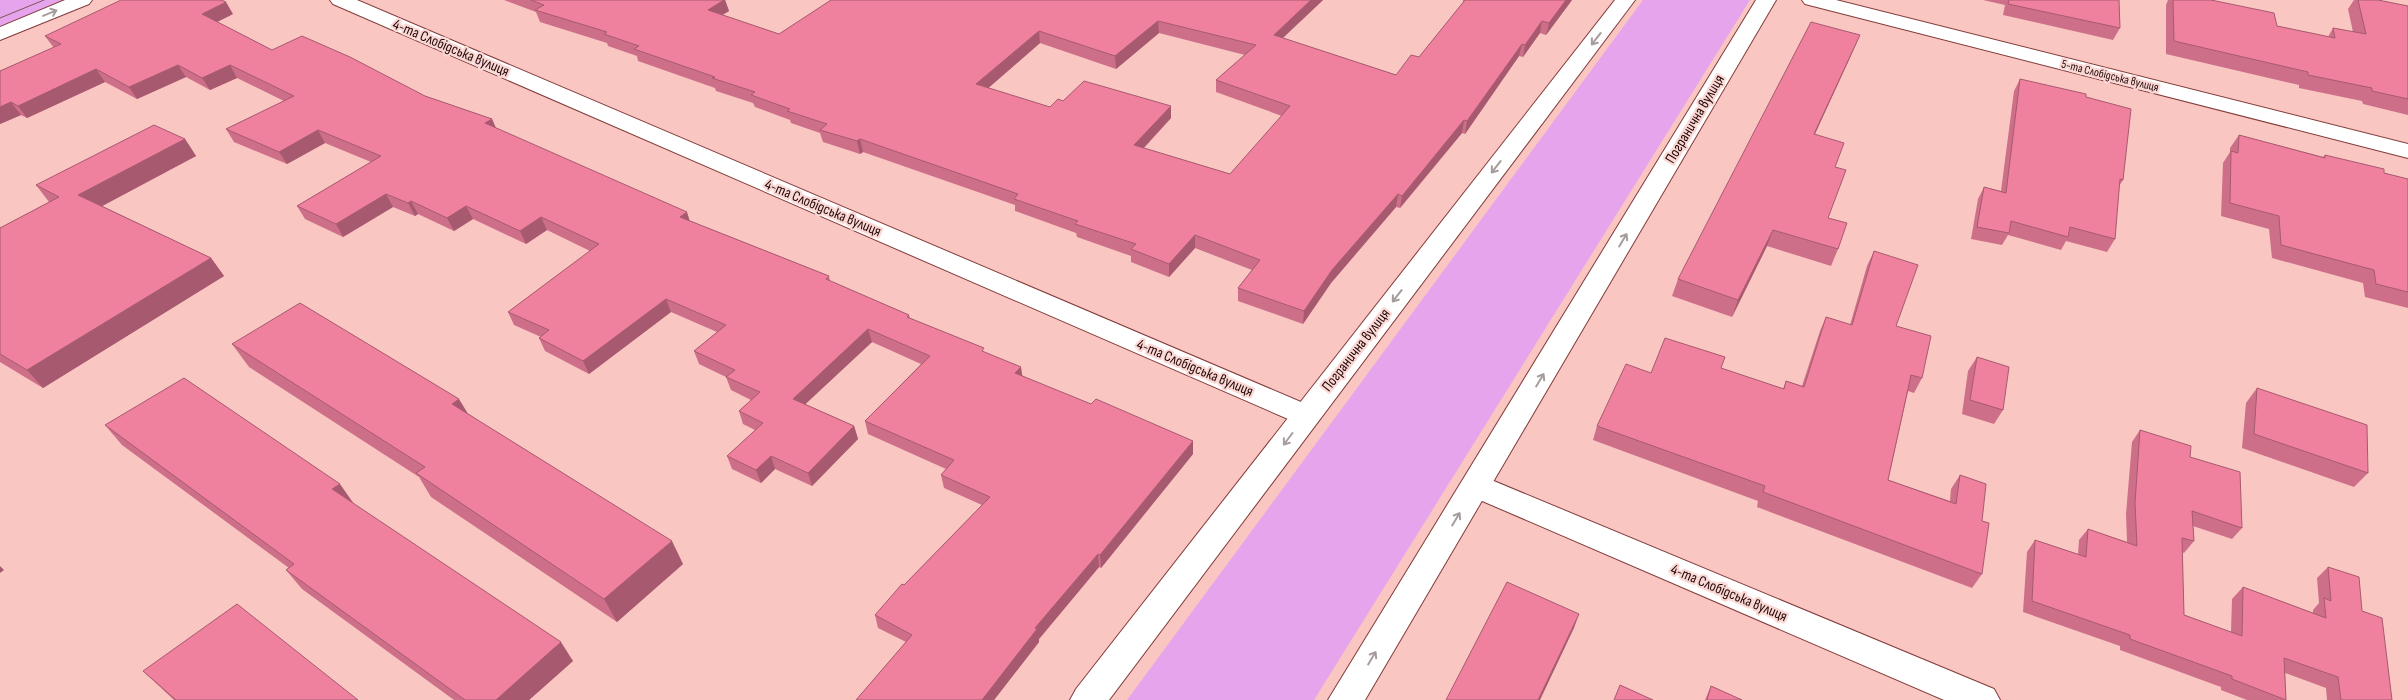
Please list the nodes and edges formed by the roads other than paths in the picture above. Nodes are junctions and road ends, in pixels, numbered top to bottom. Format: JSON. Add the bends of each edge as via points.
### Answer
{"nodes":[{"id":1,"x":82,"y":0,"type":"edge"},
{"id":2,"x":340,"y":0,"type":"edge"},
{"id":3,"x":1625,"y":0,"type":"edge"},
{"id":4,"x":1766,"y":0,"type":"edge"},
{"id":5,"x":1812,"y":0,"type":"edge"},
{"id":6,"x":0,"y":34,"type":"edge"},
{"id":7,"x":2408,"y":151,"type":"edge"},
{"id":8,"x":1305,"y":415,"type":"junction"},
{"id":9,"x":1477,"y":486,"type":"junction"},
{"id":10,"x":1088,"y":700,"type":"edge"},
{"id":11,"x":1346,"y":700,"type":"edge"},
{"id":12,"x":1982,"y":700,"type":"edge"}],
"edges":[{"from":6,"to":1,"type":"street","one_way":true},
{"from":2,"to":8,"type":"street","name":"4-та Слобідська вулиця"},
{"from":3,"to":8,"type":"street","name":"Погранична вулиця","one_way":true},
{"from":9,"to":4,"type":"street","name":"Погранична вулиця","one_way":true},
{"from":5,"to":7,"type":"street","name":"5-та Слобідська вулиця"},
{"from":8,"to":10,"type":"street","name":"Погранична вулиця","one_way":true},
{"from":11,"to":9,"type":"street","name":"Погранична вулиця","one_way":true},
{"from":9,"to":12,"type":"street","name":"4-та Слобідська вулиця"}]}
